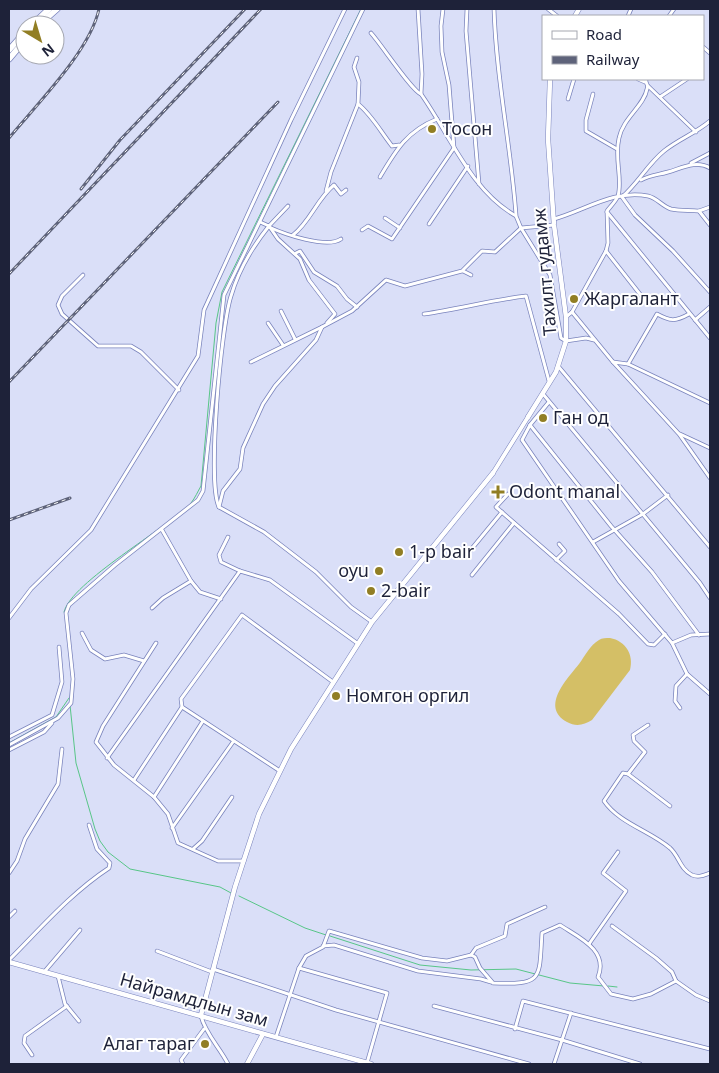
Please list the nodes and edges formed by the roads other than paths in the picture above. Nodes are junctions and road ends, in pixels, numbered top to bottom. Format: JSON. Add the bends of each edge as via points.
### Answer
{"nodes":[{"id":1,"x":345,"y":9,"type":"edge"},
{"id":2,"x":363,"y":9,"type":"edge"},
{"id":3,"x":418,"y":9,"type":"edge"},
{"id":4,"x":443,"y":9,"type":"edge"},
{"id":5,"x":467,"y":9,"type":"edge"},
{"id":6,"x":494,"y":9,"type":"edge"},
{"id":7,"x":371,"y":33,"type":"dead end"},
{"id":8,"x":357,"y":58,"type":"dead end"},
{"id":9,"x":550,"y":80,"type":"edge"},
{"id":10,"x":574,"y":80,"type":"edge"},
{"id":11,"x":645,"y":80,"type":"edge"},
{"id":12,"x":686,"y":80,"type":"edge"},
{"id":13,"x":648,"y":86,"type":"junction"},
{"id":14,"x":421,"y":94,"type":"junction"},
{"id":15,"x":593,"y":94,"type":"dead end"},
{"id":16,"x":660,"y":97,"type":"junction"},
{"id":17,"x":568,"y":99,"type":"dead end"},
{"id":18,"x":358,"y":104,"type":"junction"},
{"id":19,"x":437,"y":119,"type":"junction"},
{"id":20,"x":710,"y":121,"type":"edge"},
{"id":21,"x":696,"y":132,"type":"junction"},
{"id":22,"x":399,"y":145,"type":"junction"},
{"id":23,"x":454,"y":148,"type":"junction"},
{"id":24,"x":617,"y":149,"type":"junction"},
{"id":25,"x":710,"y":154,"type":"edge"},
{"id":26,"x":468,"y":166,"type":"junction"},
{"id":27,"x":684,"y":166,"type":"junction"},
{"id":28,"x":710,"y":168,"type":"edge"},
{"id":29,"x":380,"y":177,"type":"dead end"},
{"id":30,"x":638,"y":181,"type":"junction"},
{"id":31,"x":478,"y":184,"type":"junction"},
{"id":32,"x":346,"y":190,"type":"dead end"},
{"id":33,"x":326,"y":191,"type":"junction"},
{"id":34,"x":620,"y":197,"type":"junction"},
{"id":35,"x":288,"y":206,"type":"dead end"},
{"id":36,"x":710,"y":207,"type":"edge"},
{"id":37,"x":607,"y":211,"type":"junction"},
{"id":38,"x":699,"y":211,"type":"junction"},
{"id":39,"x":516,"y":216,"type":"junction"},
{"id":40,"x":385,"y":218,"type":"dead end"},
{"id":41,"x":260,"y":222,"type":"junction"},
{"id":42,"x":553,"y":222,"type":"junction"},
{"id":43,"x":430,"y":224,"type":"dead end"},
{"id":44,"x":710,"y":225,"type":"edge"},
{"id":45,"x":269,"y":226,"type":"junction"},
{"id":46,"x":400,"y":228,"type":"junction"},
{"id":47,"x":521,"y":228,"type":"junction"},
{"id":48,"x":362,"y":230,"type":"dead end"},
{"id":49,"x":293,"y":235,"type":"junction"},
{"id":50,"x":341,"y":239,"type":"dead end"},
{"id":51,"x":606,"y":251,"type":"junction"},
{"id":52,"x":296,"y":253,"type":"junction"},
{"id":53,"x":462,"y":271,"type":"junction"},
{"id":54,"x":83,"y":275,"type":"dead end"},
{"id":55,"x":471,"y":275,"type":"dead end"},
{"id":56,"x":710,"y":292,"type":"edge"},
{"id":57,"x":643,"y":298,"type":"dead end"},
{"id":58,"x":357,"y":307,"type":"junction"},
{"id":59,"x":710,"y":307,"type":"edge"},
{"id":60,"x":281,"y":311,"type":"dead end"},
{"id":61,"x":572,"y":312,"type":"junction"},
{"id":62,"x":424,"y":314,"type":"dead end"},
{"id":63,"x":689,"y":314,"type":"junction"},
{"id":64,"x":566,"y":317,"type":"junction"},
{"id":65,"x":695,"y":320,"type":"junction"},
{"id":66,"x":268,"y":323,"type":"dead end"},
{"id":67,"x":322,"y":327,"type":"junction"},
{"id":68,"x":710,"y":338,"type":"edge"},
{"id":69,"x":295,"y":339,"type":"junction"},
{"id":70,"x":594,"y":340,"type":"junction"},
{"id":71,"x":566,"y":342,"type":"junction"},
{"id":72,"x":283,"y":345,"type":"junction"},
{"id":73,"x":251,"y":362,"type":"dead end"},
{"id":74,"x":612,"y":362,"type":"junction"},
{"id":75,"x":628,"y":364,"type":"junction"},
{"id":76,"x":558,"y":366,"type":"junction"},
{"id":77,"x":550,"y":382,"type":"junction"},
{"id":78,"x":179,"y":390,"type":"junction"},
{"id":79,"x":543,"y":394,"type":"junction"},
{"id":80,"x":549,"y":402,"type":"junction"},
{"id":81,"x":710,"y":403,"type":"edge"},
{"id":82,"x":528,"y":417,"type":"joint"},
{"id":83,"x":530,"y":425,"type":"junction"},
{"id":84,"x":679,"y":434,"type":"junction"},
{"id":85,"x":710,"y":448,"type":"edge"},
{"id":86,"x":493,"y":473,"type":"joint"},
{"id":87,"x":710,"y":478,"type":"edge"},
{"id":88,"x":508,"y":494,"type":"dead end"},
{"id":89,"x":668,"y":495,"type":"junction"},
{"id":90,"x":219,"y":507,"type":"junction"},
{"id":91,"x":502,"y":512,"type":"junction"},
{"id":92,"x":643,"y":514,"type":"junction"},
{"id":93,"x":514,"y":523,"type":"junction"},
{"id":94,"x":162,"y":529,"type":"junction"},
{"id":95,"x":616,"y":531,"type":"junction"},
{"id":96,"x":228,"y":537,"type":"dead end"},
{"id":97,"x":593,"y":542,"type":"junction"},
{"id":98,"x":559,"y":544,"type":"dead end"},
{"id":99,"x":710,"y":547,"type":"edge"},
{"id":100,"x":469,"y":552,"type":"dead end"},
{"id":101,"x":556,"y":560,"type":"junction"},
{"id":102,"x":240,"y":571,"type":"junction"},
{"id":103,"x":472,"y":575,"type":"dead end"},
{"id":104,"x":191,"y":581,"type":"junction"},
{"id":105,"x":710,"y":598,"type":"edge"},
{"id":106,"x":221,"y":599,"type":"junction"},
{"id":107,"x":152,"y":608,"type":"dead end"},
{"id":108,"x":9,"y":618,"type":"edge"},
{"id":109,"x":372,"y":622,"type":"junction"},
{"id":110,"x":82,"y":633,"type":"dead end"},
{"id":111,"x":664,"y":634,"type":"junction"},
{"id":112,"x":710,"y":634,"type":"edge"},
{"id":113,"x":699,"y":635,"type":"junction"},
{"id":114,"x":156,"y":643,"type":"dead end"},
{"id":115,"x":357,"y":643,"type":"junction"},
{"id":116,"x":672,"y":643,"type":"junction"},
{"id":117,"x":58,"y":647,"type":"dead end"},
{"id":118,"x":144,"y":662,"type":"junction"},
{"id":119,"x":687,"y":674,"type":"junction"},
{"id":120,"x":333,"y":682,"type":"junction"},
{"id":121,"x":710,"y":694,"type":"edge"},
{"id":122,"x":182,"y":707,"type":"junction"},
{"id":123,"x":680,"y":708,"type":"dead end"},
{"id":124,"x":54,"y":721,"type":"junction"},
{"id":125,"x":203,"y":721,"type":"junction"},
{"id":126,"x":648,"y":725,"type":"dead end"},
{"id":127,"x":9,"y":737,"type":"edge"},
{"id":128,"x":233,"y":742,"type":"junction"},
{"id":129,"x":9,"y":745,"type":"edge"},
{"id":130,"x":62,"y":749,"type":"dead end"},
{"id":131,"x":9,"y":750,"type":"edge"},
{"id":132,"x":107,"y":758,"type":"junction"},
{"id":133,"x":280,"y":771,"type":"junction"},
{"id":134,"x":628,"y":774,"type":"junction"},
{"id":135,"x":134,"y":780,"type":"junction"},
{"id":136,"x":154,"y":797,"type":"junction"},
{"id":137,"x":232,"y":797,"type":"dead end"},
{"id":138,"x":670,"y":806,"type":"dead end"},
{"id":139,"x":89,"y":825,"type":"dead end"},
{"id":140,"x":172,"y":828,"type":"junction"},
{"id":141,"x":193,"y":849,"type":"junction"},
{"id":142,"x":618,"y":852,"type":"dead end"},
{"id":143,"x":244,"y":861,"type":"junction"},
{"id":144,"x":9,"y":873,"type":"edge"},
{"id":145,"x":710,"y":873,"type":"edge"},
{"id":146,"x":545,"y":907,"type":"dead end"},
{"id":147,"x":15,"y":911,"type":"dead end"},
{"id":148,"x":9,"y":917,"type":"edge"},
{"id":149,"x":612,"y":926,"type":"dead end"},
{"id":150,"x":80,"y":930,"type":"dead end"},
{"id":151,"x":589,"y":944,"type":"junction"},
{"id":152,"x":322,"y":947,"type":"junction"},
{"id":153,"x":157,"y":951,"type":"dead end"},
{"id":154,"x":471,"y":955,"type":"junction"},
{"id":155,"x":9,"y":961,"type":"edge"},
{"id":156,"x":299,"y":968,"type":"junction"},
{"id":157,"x":212,"y":971,"type":"junction"},
{"id":158,"x":45,"y":972,"type":"junction"},
{"id":159,"x":58,"y":975,"type":"junction"},
{"id":160,"x":676,"y":981,"type":"junction"},
{"id":161,"x":493,"y":983,"type":"junction"},
{"id":162,"x":289,"y":995,"type":"junction"},
{"id":163,"x":710,"y":1001,"type":"edge"},
{"id":164,"x":67,"y":1006,"type":"junction"},
{"id":165,"x":434,"y":1006,"type":"dead end"},
{"id":166,"x":571,"y":1013,"type":"junction"},
{"id":167,"x":201,"y":1015,"type":"junction"},
{"id":168,"x":378,"y":1020,"type":"junction"},
{"id":169,"x":79,"y":1021,"type":"dead end"},
{"id":170,"x":204,"y":1029,"type":"junction"},
{"id":171,"x":514,"y":1029,"type":"junction"},
{"id":172,"x":263,"y":1034,"type":"junction"},
{"id":173,"x":276,"y":1037,"type":"junction"},
{"id":174,"x":562,"y":1040,"type":"junction"},
{"id":175,"x":710,"y":1049,"type":"edge"},
{"id":176,"x":32,"y":1055,"type":"dead end"},
{"id":177,"x":183,"y":1064,"type":"edge"},
{"id":178,"x":228,"y":1064,"type":"edge"},
{"id":179,"x":247,"y":1064,"type":"edge"},
{"id":180,"x":369,"y":1064,"type":"edge"},
{"id":181,"x":529,"y":1064,"type":"edge"},
{"id":182,"x":554,"y":1064,"type":"edge"},
{"id":183,"x":640,"y":1064,"type":"edge"}],
"edges":[{"from":1,"to":78,"type":"street","via":[[204,310],[198,356]]},
{"from":2,"to":41,"type":"street"},
{"from":3,"to":14,"type":"street"},
{"from":4,"to":23,"type":"street","via":[[442,52],[449,85]]},
{"from":5,"to":31,"type":"street","via":[[470,97]]},
{"from":6,"to":39,"type":"street"},
{"from":7,"to":14,"type":"street","via":[[411,87]]},
{"from":8,"to":18,"type":"street","via":[[354,67],[359,82]]},
{"from":9,"to":42,"type":"main road","name":"Тахилт гудамж","via":[[548,139]]},
{"from":10,"to":17,"type":"street"},
{"from":11,"to":13,"type":"street"},
{"from":12,"to":16,"type":"street"},
{"from":13,"to":16,"type":"street"},
{"from":13,"to":24,"type":"street","via":[[646,95],[625,120]]},
{"from":14,"to":19,"type":"street"},
{"from":15,"to":24,"type":"street","via":[[586,131]]},
{"from":16,"to":21,"type":"street"},
{"from":18,"to":22,"type":"street","via":[[392,146]]},
{"from":18,"to":33,"type":"street"},
{"from":19,"to":22,"type":"street","via":[[422,125]]},
{"from":19,"to":23,"type":"street"},
{"from":20,"to":21,"type":"street"},
{"from":21,"to":30,"type":"street","via":[[663,152]]},
{"from":22,"to":29,"type":"street"},
{"from":23,"to":26,"type":"street"},
{"from":23,"to":46,"type":"street"},
{"from":24,"to":34,"type":"street"},
{"from":25,"to":27,"type":"street"},
{"from":26,"to":31,"type":"street"},
{"from":26,"to":43,"type":"street"},
{"from":27,"to":28,"type":"street","via":[[703,164]]},
{"from":27,"to":30,"type":"street"},
{"from":30,"to":34,"type":"street"},
{"from":31,"to":39,"type":"street","via":[[499,206]]},
{"from":32,"to":33,"type":"street","via":[[341,194],[334,185]]},
{"from":33,"to":49,"type":"street"},
{"from":34,"to":37,"type":"street"},
{"from":34,"to":38,"type":"street","via":[[646,196],[672,209]]},
{"from":34,"to":42,"type":"street","via":[[582,207],[574,214]]},
{"from":34,"to":56,"type":"street"},
{"from":35,"to":45,"type":"street"},
{"from":36,"to":38,"type":"street"},
{"from":37,"to":51,"type":"street"},
{"from":37,"to":63,"type":"street"},
{"from":38,"to":44,"type":"street"},
{"from":39,"to":47,"type":"street"},
{"from":40,"to":46,"type":"street"},
{"from":41,"to":45,"type":"street"},
{"from":41,"to":94,"type":"street","via":[[224,295],[203,491],[198,500]]},
{"from":42,"to":47,"type":"street"},
{"from":42,"to":64,"type":"main road","name":"Тахилт гудамж"},
{"from":45,"to":49,"type":"street"},
{"from":45,"to":52,"type":"street","via":[[278,239]]},
{"from":45,"to":90,"type":"street","via":[[256,242],[231,295],[227,313],[218,390],[214,474],[215,498]]},
{"from":46,"to":48,"type":"street","via":[[392,239],[368,226]]},
{"from":47,"to":53,"type":"street","via":[[495,252],[482,250]]},
{"from":47,"to":71,"type":"street","via":[[550,275],[560,337]]},
{"from":49,"to":50,"type":"street","via":[[311,241],[335,242]]},
{"from":51,"to":57,"type":"street"},
{"from":51,"to":61,"type":"street"},
{"from":52,"to":58,"type":"street","via":[[300,251],[314,272],[337,286]]},
{"from":52,"to":67,"type":"street","via":[[309,280],[335,314]]},
{"from":53,"to":55,"type":"street"},
{"from":53,"to":58,"type":"street","via":[[405,286],[386,280]]},
{"from":54,"to":78,"type":"street","via":[[62,296],[58,305],[62,314],[98,346],[131,346],[141,352]]},
{"from":58,"to":67,"type":"street"},
{"from":59,"to":65,"type":"street"},
{"from":60,"to":69,"type":"street"},
{"from":61,"to":64,"type":"street"},
{"from":61,"to":70,"type":"street"},
{"from":62,"to":77,"type":"street","via":[[526,296]]},
{"from":63,"to":65,"type":"street"},
{"from":63,"to":75,"type":"street","via":[[670,321],[657,314]]},
{"from":64,"to":71,"type":"main road","name":"Тахилт гудамж"},
{"from":65,"to":68,"type":"street"},
{"from":66,"to":72,"type":"street"},
{"from":67,"to":69,"type":"street"},
{"from":67,"to":90,"type":"street","via":[[316,340],[280,379],[263,404],[244,448],[240,469],[222,491]]},
{"from":69,"to":72,"type":"street"},
{"from":70,"to":71,"type":"street","via":[[586,338]]},
{"from":70,"to":74,"type":"street"},
{"from":71,"to":76,"type":"main road","name":"Тахилт гудамж"},
{"from":72,"to":73,"type":"street"},
{"from":74,"to":75,"type":"street"},
{"from":74,"to":84,"type":"street"},
{"from":75,"to":81,"type":"street"},
{"from":76,"to":77,"type":"main road","name":"Тахилт гудамж"},
{"from":76,"to":89,"type":"street"},
{"from":77,"to":79,"type":"main road","name":"Тахилт гудамж"},
{"from":78,"to":108,"type":"street","via":[[91,530]]},
{"from":79,"to":80,"type":"street"},
{"from":79,"to":82,"type":"main road","name":"Тахилт гудамж"},
{"from":80,"to":83,"type":"street"},
{"from":80,"to":92,"type":"street"},
{"from":82,"to":86,"type":"street","name":"Тахилт гудамж"},
{"from":83,"to":95,"type":"street"},
{"from":83,"to":97,"type":"street","via":[[522,440]]},
{"from":84,"to":85,"type":"street"},
{"from":84,"to":87,"type":"street"},
{"from":86,"to":109,"type":"main road"},
{"from":88,"to":91,"type":"street","via":[[496,507]]},
{"from":89,"to":92,"type":"street"},
{"from":89,"to":99,"type":"street"},
{"from":90,"to":109,"type":"street","via":[[264,532],[316,572],[344,602]]},
{"from":91,"to":93,"type":"street"},
{"from":91,"to":100,"type":"street"},
{"from":92,"to":95,"type":"street"},
{"from":92,"to":105,"type":"street"},
{"from":93,"to":101,"type":"street"},
{"from":93,"to":103,"type":"street"},
{"from":94,"to":104,"type":"street"},
{"from":94,"to":124,"type":"street","via":[[115,564],[69,605],[66,613],[73,679],[71,703]]},
{"from":95,"to":97,"type":"street"},
{"from":95,"to":113,"type":"street"},
{"from":96,"to":102,"type":"street","via":[[219,555],[221,562]]},
{"from":97,"to":111,"type":"street","via":[[619,581]]},
{"from":98,"to":101,"type":"street","via":[[564,551]]},
{"from":101,"to":111,"type":"street","via":[[619,614],[648,644],[654,645]]},
{"from":102,"to":106,"type":"street"},
{"from":102,"to":115,"type":"street","via":[[270,580]]},
{"from":104,"to":106,"type":"street","via":[[200,592]]},
{"from":104,"to":107,"type":"street"},
{"from":106,"to":132,"type":"street"},
{"from":109,"to":115,"type":"main road"},
{"from":110,"to":118,"type":"street","via":[[91,650],[105,659],[124,654]]},
{"from":111,"to":116,"type":"street"},
{"from":112,"to":113,"type":"street"},
{"from":113,"to":116,"type":"street"},
{"from":114,"to":118,"type":"street"},
{"from":115,"to":120,"type":"main road"},
{"from":116,"to":119,"type":"street"},
{"from":117,"to":127,"type":"street","via":[[62,682],[52,714]]},
{"from":118,"to":132,"type":"street","via":[[96,742]]},
{"from":119,"to":121,"type":"street"},
{"from":119,"to":123,"type":"street","via":[[676,686],[675,702]]},
{"from":120,"to":122,"type":"street","via":[[242,615],[181,699]]},
{"from":120,"to":133,"type":"main road"},
{"from":122,"to":125,"type":"street"},
{"from":122,"to":135,"type":"street"},
{"from":124,"to":129,"type":"street"},
{"from":124,"to":131,"type":"street","via":[[44,732]]},
{"from":125,"to":128,"type":"street"},
{"from":125,"to":136,"type":"street"},
{"from":126,"to":134,"type":"street","via":[[633,735],[644,752]]},
{"from":128,"to":133,"type":"street"},
{"from":128,"to":140,"type":"street"},
{"from":130,"to":144,"type":"street","via":[[58,784]]},
{"from":132,"to":135,"type":"street"},
{"from":133,"to":143,"type":"main road","via":[[259,814]]},
{"from":134,"to":138,"type":"street"},
{"from":134,"to":145,"type":"street","via":[[623,773],[604,801],[607,805],[671,849],[680,865],[691,874],[700,877]]},
{"from":135,"to":136,"type":"street"},
{"from":136,"to":140,"type":"street","via":[[168,814]]},
{"from":137,"to":141,"type":"street"},
{"from":139,"to":155,"type":"street","via":[[97,849],[110,863],[109,868],[88,881]]},
{"from":140,"to":141,"type":"street","via":[[178,843]]},
{"from":141,"to":143,"type":"street","via":[[218,860]]},
{"from":142,"to":151,"type":"street","via":[[603,873],[626,891]]},
{"from":143,"to":157,"type":"main road"},
{"from":146,"to":154,"type":"street","via":[[512,920],[507,924],[505,936],[476,948]]},
{"from":147,"to":148,"type":"street"},
{"from":149,"to":160,"type":"street","via":[[656,958],[672,972]]},
{"from":150,"to":158,"type":"street"},
{"from":151,"to":160,"type":"street","via":[[598,956],[598,977],[611,994],[633,999]]},
{"from":151,"to":161,"type":"street","via":[[560,925],[542,933],[540,969],[531,980],[520,984]]},
{"from":152,"to":154,"type":"street","via":[[330,931],[422,958],[447,961]]},
{"from":152,"to":156,"type":"street","via":[[306,956]]},
{"from":152,"to":161,"type":"street","via":[[334,945],[418,971]]},
{"from":153,"to":157,"type":"street"},
{"from":154,"to":161,"type":"street"},
{"from":155,"to":158,"type":"main road","name":"Найрамдлын зам"},
{"from":156,"to":162,"type":"street"},
{"from":156,"to":168,"type":"street","via":[[387,993]]},
{"from":157,"to":162,"type":"street"},
{"from":157,"to":167,"type":"main road"},
{"from":158,"to":159,"type":"main road","name":"Найрамдлын зам"},
{"from":159,"to":164,"type":"street"},
{"from":159,"to":167,"type":"main road","name":"Найрамдлын зам"},
{"from":160,"to":163,"type":"street"},
{"from":162,"to":168,"type":"street"},
{"from":162,"to":173,"type":"street"},
{"from":164,"to":169,"type":"street"},
{"from":164,"to":176,"type":"street","via":[[25,1036],[24,1043]]},
{"from":165,"to":171,"type":"street"},
{"from":166,"to":171,"type":"street","via":[[523,1001]]},
{"from":166,"to":174,"type":"street"},
{"from":166,"to":175,"type":"street"},
{"from":167,"to":170,"type":"street"},
{"from":167,"to":172,"type":"main road","name":"Найрамдлын зам"},
{"from":168,"to":180,"type":"street"},
{"from":168,"to":181,"type":"street"},
{"from":170,"to":177,"type":"street","via":[[181,1060]]},
{"from":170,"to":178,"type":"street","via":[[221,1049]]},
{"from":171,"to":174,"type":"street"},
{"from":172,"to":173,"type":"main road","name":"Найрамдлын зам"},
{"from":172,"to":179,"type":"main road"},
{"from":173,"to":180,"type":"main road","name":"Найрамдлын зам"},
{"from":174,"to":182,"type":"street"},
{"from":174,"to":183,"type":"street"}]}
